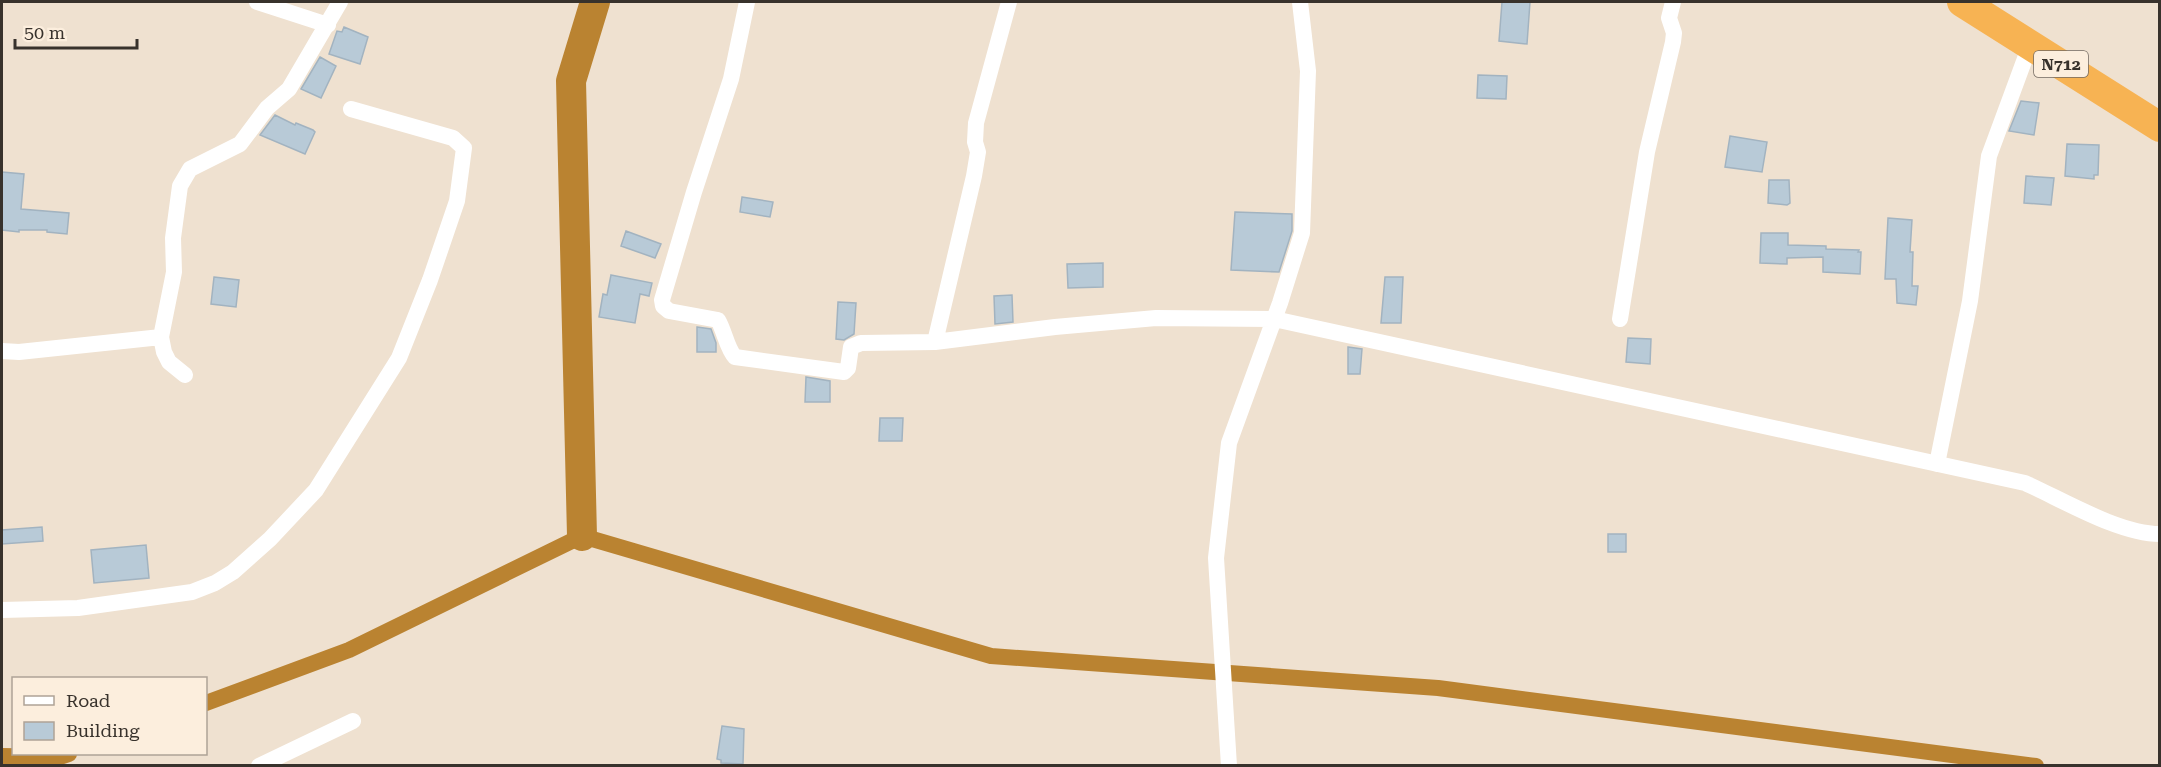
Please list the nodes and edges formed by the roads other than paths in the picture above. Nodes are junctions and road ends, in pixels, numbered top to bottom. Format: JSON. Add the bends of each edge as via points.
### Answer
{"nodes":[{"id":1,"x":257,"y":2,"type":"edge"},
{"id":2,"x":340,"y":2,"type":"edge"},
{"id":3,"x":747,"y":2,"type":"edge"},
{"id":4,"x":1009,"y":2,"type":"edge"},
{"id":5,"x":1300,"y":2,"type":"edge"},
{"id":6,"x":1673,"y":2,"type":"edge"},
{"id":7,"x":1962,"y":2,"type":"edge"},
{"id":8,"x":328,"y":25,"type":"junction"},
{"id":9,"x":2030,"y":45,"type":"junction"},
{"id":10,"x":351,"y":109,"type":"dead end"},
{"id":11,"x":2160,"y":127,"type":"edge"},
{"id":12,"x":1274,"y":319,"type":"junction"},
{"id":13,"x":1620,"y":319,"type":"dead end"},
{"id":14,"x":161,"y":337,"type":"junction"},
{"id":15,"x":935,"y":342,"type":"junction"},
{"id":16,"x":2,"y":351,"type":"edge"},
{"id":17,"x":185,"y":375,"type":"dead end"},
{"id":18,"x":1937,"y":464,"type":"junction"},
{"id":19,"x":2160,"y":534,"type":"edge"},
{"id":20,"x":2,"y":610,"type":"edge"},
{"id":21,"x":353,"y":722,"type":"dead end"},
{"id":22,"x":259,"y":765,"type":"edge"},
{"id":23,"x":1229,"y":765,"type":"edge"}],
"edges":[{"from":1,"to":8,"type":"street"},
{"from":2,"to":8,"type":"street"},
{"from":3,"to":15,"type":"street","via":[[731,79],[694,192],[663,306],[669,311],[718,321],[735,357],[843,372],[848,368],[855,344]]},
{"from":4,"to":15,"type":"street","via":[[976,123],[978,152],[974,176]]},
{"from":5,"to":12,"type":"street","via":[[1308,71],[1302,233]]},
{"from":6,"to":13,"type":"street","via":[[1669,18],[1673,42],[1647,152]]},
{"from":7,"to":9,"type":"highway","number":"N712"},
{"from":8,"to":14,"type":"street","via":[[290,89],[267,108],[240,144],[190,170],[180,186],[173,238],[174,272]]},
{"from":9,"to":11,"type":"highway","number":"N712"},
{"from":9,"to":18,"type":"street","via":[[1989,156],[1970,301]]},
{"from":10,"to":20,"type":"street","via":[[453,138],[464,148],[462,175],[430,280],[399,358],[316,490],[233,572],[192,592],[78,608]]},
{"from":12,"to":15,"type":"street","via":[[1156,318]]},
{"from":12,"to":18,"type":"street"},
{"from":12,"to":23,"type":"street","via":[[1229,443],[1216,558]]},
{"from":14,"to":16,"type":"street"},
{"from":14,"to":17,"type":"street","via":[[168,362]]},
{"from":18,"to":19,"type":"street","via":[[2025,483],[2115,525]]},
{"from":21,"to":22,"type":"street"}]}
